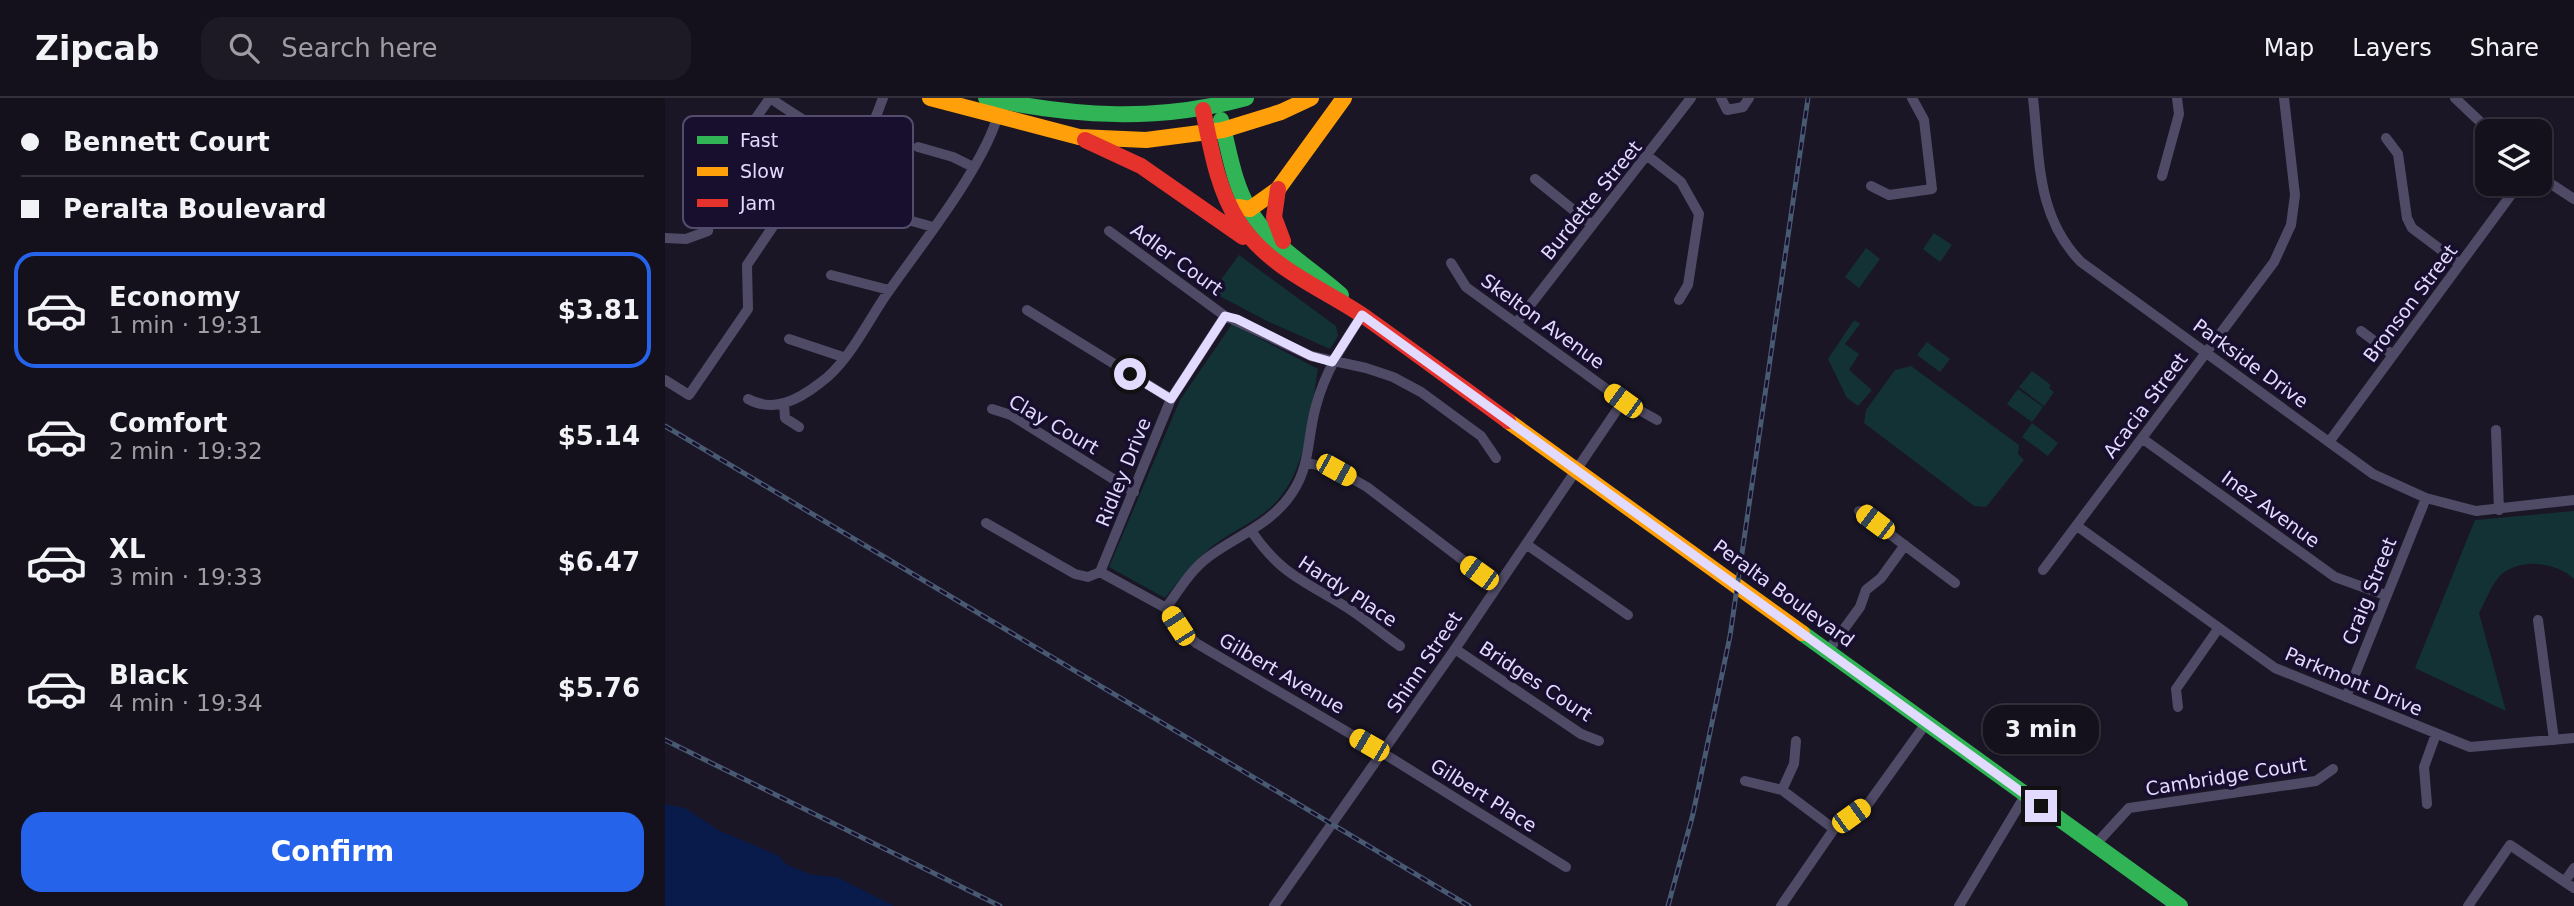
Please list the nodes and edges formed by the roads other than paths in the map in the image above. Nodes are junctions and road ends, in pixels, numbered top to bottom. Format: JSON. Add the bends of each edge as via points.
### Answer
{"nodes":[{"id":1,"x":770,"y":98,"type":"edge"},
{"id":2,"x":883,"y":98,"type":"edge"},
{"id":3,"x":930,"y":98,"type":"edge"},
{"id":4,"x":1247,"y":98,"type":"edge"},
{"id":5,"x":1311,"y":98,"type":"edge"},
{"id":6,"x":1344,"y":98,"type":"edge"},
{"id":7,"x":1691,"y":98,"type":"edge"},
{"id":8,"x":1721,"y":98,"type":"edge"},
{"id":9,"x":1749,"y":98,"type":"edge"},
{"id":10,"x":1912,"y":98,"type":"edge"},
{"id":11,"x":2033,"y":98,"type":"edge"},
{"id":12,"x":2177,"y":98,"type":"edge"},
{"id":13,"x":2284,"y":98,"type":"edge"},
{"id":14,"x":2455,"y":98,"type":"edge"},
{"id":15,"x":995,"y":105,"type":"edge"},
{"id":16,"x":1210,"y":108,"type":"junction"},
{"id":17,"x":757,"y":116,"type":"edge"},
{"id":18,"x":799,"y":116,"type":"edge"},
{"id":19,"x":875,"y":116,"type":"edge"},
{"id":20,"x":2477,"y":119,"type":"edge"},
{"id":21,"x":1216,"y":131,"type":"junction"},
{"id":22,"x":1079,"y":137,"type":"junction"},
{"id":23,"x":2386,"y":138,"type":"dead end"},
{"id":24,"x":918,"y":148,"type":"dead end"},
{"id":25,"x":1649,"y":157,"type":"junction"},
{"id":26,"x":972,"y":167,"type":"junction"},
{"id":27,"x":2162,"y":176,"type":"dead end"},
{"id":28,"x":1535,"y":179,"type":"dead end"},
{"id":29,"x":2552,"y":185,"type":"edge"},
{"id":30,"x":1871,"y":186,"type":"dead end"},
{"id":31,"x":1278,"y":189,"type":"junction"},
{"id":32,"x":2510,"y":196,"type":"edge"},
{"id":33,"x":2574,"y":199,"type":"edge"},
{"id":34,"x":1228,"y":204,"type":"junction"},
{"id":35,"x":1250,"y":209,"type":"junction"},
{"id":36,"x":913,"y":222,"type":"edge"},
{"id":37,"x":1592,"y":225,"type":"junction"},
{"id":38,"x":708,"y":228,"type":"edge"},
{"id":39,"x":772,"y":228,"type":"edge"},
{"id":40,"x":933,"y":228,"type":"junction"},
{"id":41,"x":1109,"y":231,"type":"dead end"},
{"id":42,"x":665,"y":238,"type":"edge"},
{"id":43,"x":1259,"y":248,"type":"junction"},
{"id":44,"x":1287,"y":250,"type":"junction"},
{"id":45,"x":1451,"y":263,"type":"dead end"},
{"id":46,"x":2460,"y":264,"type":"junction"},
{"id":47,"x":831,"y":275,"type":"dead end"},
{"id":48,"x":889,"y":290,"type":"junction"},
{"id":49,"x":1679,"y":300,"type":"dead end"},
{"id":50,"x":1027,"y":310,"type":"dead end"},
{"id":51,"x":1362,"y":315,"type":"junction"},
{"id":52,"x":1225,"y":316,"type":"junction"},
{"id":53,"x":1517,"y":322,"type":"junction"},
{"id":54,"x":2361,"y":331,"type":"dead end"},
{"id":55,"x":789,"y":339,"type":"dead end"},
{"id":56,"x":2207,"y":352,"type":"junction"},
{"id":57,"x":2393,"y":355,"type":"junction"},
{"id":58,"x":843,"y":357,"type":"junction"},
{"id":59,"x":1332,"y":362,"type":"junction"},
{"id":60,"x":665,"y":380,"type":"edge"},
{"id":61,"x":748,"y":399,"type":"dead end"},
{"id":62,"x":1171,"y":399,"type":"junction"},
{"id":63,"x":1623,"y":401,"type":"junction"},
{"id":64,"x":784,"y":404,"type":"junction"},
{"id":65,"x":992,"y":409,"type":"dead end"},
{"id":66,"x":1657,"y":420,"type":"dead end"},
{"id":67,"x":799,"y":426,"type":"dead end"},
{"id":68,"x":2496,"y":430,"type":"dead end"},
{"id":69,"x":2143,"y":439,"type":"junction"},
{"id":70,"x":2329,"y":442,"type":"junction"},
{"id":71,"x":1496,"y":458,"type":"dead end"},
{"id":72,"x":1308,"y":463,"type":"junction"},
{"id":73,"x":1577,"y":469,"type":"junction"},
{"id":74,"x":1134,"y":492,"type":"junction"},
{"id":75,"x":2426,"y":498,"type":"junction"},
{"id":76,"x":2574,"y":500,"type":"edge"},
{"id":77,"x":2499,"y":510,"type":"junction"},
{"id":78,"x":1859,"y":511,"type":"dead end"},
{"id":79,"x":986,"y":523,"type":"dead end"},
{"id":80,"x":2077,"y":526,"type":"junction"},
{"id":81,"x":1252,"y":531,"type":"junction"},
{"id":82,"x":1526,"y":544,"type":"junction"},
{"id":83,"x":1905,"y":545,"type":"junction"},
{"id":84,"x":2043,"y":570,"type":"dead end"},
{"id":85,"x":1100,"y":572,"type":"junction"},
{"id":86,"x":1955,"y":583,"type":"dead end"},
{"id":87,"x":1497,"y":586,"type":"junction"},
{"id":88,"x":2385,"y":595,"type":"junction"},
{"id":89,"x":1166,"y":608,"type":"junction"},
{"id":90,"x":1628,"y":615,"type":"dead end"},
{"id":91,"x":2538,"y":620,"type":"dead end"},
{"id":92,"x":2218,"y":629,"type":"junction"},
{"id":93,"x":1400,"y":646,"type":"dead end"},
{"id":94,"x":1455,"y":649,"type":"junction"},
{"id":95,"x":1828,"y":651,"type":"junction"},
{"id":96,"x":2346,"y":697,"type":"junction"},
{"id":97,"x":2178,"y":707,"type":"dead end"},
{"id":98,"x":1927,"y":722,"type":"junction"},
{"id":99,"x":2436,"y":734,"type":"junction"},
{"id":100,"x":2574,"y":738,"type":"edge"},
{"id":101,"x":1599,"y":740,"type":"dead end"},
{"id":102,"x":2554,"y":740,"type":"junction"},
{"id":103,"x":1796,"y":741,"type":"dead end"},
{"id":104,"x":1383,"y":753,"type":"junction"},
{"id":105,"x":2333,"y":769,"type":"dead end"},
{"id":106,"x":1745,"y":781,"type":"dead end"},
{"id":107,"x":1782,"y":790,"type":"junction"},
{"id":108,"x":2025,"y":794,"type":"junction"},
{"id":109,"x":2427,"y":804,"type":"dead end"},
{"id":110,"x":1834,"y":829,"type":"junction"},
{"id":111,"x":2095,"y":845,"type":"junction"},
{"id":112,"x":1566,"y":867,"type":"dead end"},
{"id":113,"x":2574,"y":868,"type":"edge"},
{"id":114,"x":2569,"y":884,"type":"edge"},
{"id":115,"x":1274,"y":906,"type":"edge"},
{"id":116,"x":1781,"y":906,"type":"edge"},
{"id":117,"x":1959,"y":906,"type":"edge"},
{"id":118,"x":2180,"y":906,"type":"edge"},
{"id":119,"x":2467,"y":906,"type":"edge"}],
"edges":[{"from":1,"to":17,"type":"street"},
{"from":1,"to":18,"type":"street"},
{"from":2,"to":19,"type":"street"},
{"from":3,"to":15,"type":"main road"},
{"from":4,"to":16,"type":"main road"},
{"from":5,"to":21,"type":"main road"},
{"from":6,"to":31,"type":"main road"},
{"from":7,"to":25,"type":"street","name":"Burdette Street"},
{"from":8,"to":9,"type":"street","via":[[1727,110],[1743,107]]},
{"from":10,"to":30,"type":"street","via":[[1924,120],[1932,189],[1889,195]]},
{"from":11,"to":56,"type":"street","name":"Parkside Drive","via":[[2044,197],[2056,231],[2081,262]]},
{"from":12,"to":27,"type":"street","via":[[2179,114]]},
{"from":13,"to":56,"type":"street","name":"Acacia Street","via":[[2295,195],[2291,225],[2274,262]]},
{"from":14,"to":20,"type":"street"},
{"from":15,"to":16,"type":"main road","via":[[1140,118]]},
{"from":15,"to":22,"type":"main road"},
{"from":15,"to":26,"type":"street","via":[[990,137]]},
{"from":16,"to":21,"type":"main road","name":"Peralta Boulevard"},
{"from":21,"to":22,"type":"main road","via":[[1146,140]]},
{"from":21,"to":34,"type":"main road","name":"Peralta Boulevard","via":[[1219,179]]},
{"from":21,"to":35,"type":"main road","name":"Peralta Boulevard"},
{"from":22,"to":43,"type":"main road","via":[[1141,166]]},
{"from":23,"to":46,"type":"street","via":[[2398,154],[2412,228]]},
{"from":24,"to":26,"type":"street"},
{"from":25,"to":37,"type":"street","name":"Burdette Street"},
{"from":25,"to":49,"type":"street","via":[[1681,182],[1699,214],[1688,285]]},
{"from":26,"to":40,"type":"street"},
{"from":28,"to":37,"type":"street"},
{"from":29,"to":33,"type":"street"},
{"from":31,"to":35,"type":"main road"},
{"from":31,"to":44,"type":"main road","via":[[1273,217]]},
{"from":32,"to":46,"type":"street","name":"Bronson Street"},
{"from":34,"to":35,"type":"main road"},
{"from":34,"to":43,"type":"main road","name":"Peralta Boulevard"},
{"from":35,"to":44,"type":"main road","name":"Peralta Boulevard"},
{"from":36,"to":40,"type":"street"},
{"from":37,"to":53,"type":"street","name":"Burdette Street"},
{"from":38,"to":42,"type":"street","via":[[686,239]]},
{"from":39,"to":60,"type":"street","via":[[747,265],[748,309],[689,395]]},
{"from":40,"to":48,"type":"street"},
{"from":41,"to":52,"type":"street","name":"Adler Court"},
{"from":43,"to":51,"type":"main road","name":"Peralta Boulevard"},
{"from":44,"to":51,"type":"main road","name":"Peralta Boulevard"},
{"from":45,"to":53,"type":"street","name":"Skelton Avenue","via":[[1466,287]]},
{"from":46,"to":57,"type":"street","name":"Bronson Street"},
{"from":47,"to":48,"type":"street"},
{"from":48,"to":58,"type":"street"},
{"from":50,"to":62,"type":"street"},
{"from":51,"to":59,"type":"street"},
{"from":51,"to":73,"type":"main road","name":"Peralta Boulevard"},
{"from":52,"to":59,"type":"street"},
{"from":52,"to":62,"type":"street","name":"Ridley Drive"},
{"from":53,"to":63,"type":"street","name":"Skelton Avenue"},
{"from":54,"to":57,"type":"street"},
{"from":55,"to":58,"type":"street"},
{"from":56,"to":69,"type":"street","name":"Acacia Street"},
{"from":56,"to":70,"type":"street","name":"Parkside Drive"},
{"from":57,"to":70,"type":"street","name":"Bronson Street"},
{"from":58,"to":64,"type":"street","via":[[822,382]]},
{"from":59,"to":71,"type":"street","via":[[1366,368],[1421,392],[1481,436]]},
{"from":59,"to":72,"type":"street","via":[[1315,409]]},
{"from":61,"to":64,"type":"street","via":[[759,405]]},
{"from":62,"to":74,"type":"street","name":"Ridley Drive"},
{"from":63,"to":66,"type":"street","name":"Skelton Avenue"},
{"from":63,"to":73,"type":"street","name":"Shinn Street"},
{"from":64,"to":67,"type":"street","via":[[785,418]]},
{"from":65,"to":74,"type":"street","name":"Clay Court","via":[[1011,415]]},
{"from":68,"to":77,"type":"street"},
{"from":69,"to":80,"type":"street","name":"Acacia Street"},
{"from":69,"to":88,"type":"street","name":"Inez Avenue","via":[[2335,577]]},
{"from":70,"to":75,"type":"street","name":"Parkside Drive","via":[[2373,474]]},
{"from":72,"to":81,"type":"street","via":[[1292,494]]},
{"from":72,"to":87,"type":"street","via":[[1336,470],[1367,487]]},
{"from":73,"to":82,"type":"street","name":"Shinn Street"},
{"from":73,"to":95,"type":"main road","name":"Peralta Boulevard"},
{"from":74,"to":85,"type":"street","name":"Ridley Drive"},
{"from":75,"to":77,"type":"street","name":"Parkside Drive","via":[[2457,508]]},
{"from":75,"to":88,"type":"street","name":"Craig Street"},
{"from":76,"to":77,"type":"street","name":"Parkside Drive"},
{"from":78,"to":83,"type":"street"},
{"from":79,"to":85,"type":"street","via":[[1075,574],[1088,577]]},
{"from":80,"to":84,"type":"street","name":"Acacia Street"},
{"from":80,"to":92,"type":"street","name":"Parkmont Drive"},
{"from":81,"to":89,"type":"street","via":[[1207,558]]},
{"from":81,"to":93,"type":"street","name":"Hardy Place","via":[[1287,573],[1345,606]]},
{"from":82,"to":87,"type":"street","name":"Shinn Street"},
{"from":82,"to":90,"type":"street"},
{"from":83,"to":86,"type":"street"},
{"from":83,"to":95,"type":"street","via":[[1866,590],[1860,607]]},
{"from":85,"to":89,"type":"street","name":"Gilbert Avenue"},
{"from":87,"to":94,"type":"street","name":"Shinn Street"},
{"from":88,"to":96,"type":"street","name":"Craig Street"},
{"from":89,"to":104,"type":"street","name":"Gilbert Avenue","via":[[1196,643]]},
{"from":91,"to":102,"type":"street"},
{"from":92,"to":96,"type":"street","name":"Parkmont Drive","via":[[2275,668]]},
{"from":92,"to":97,"type":"street","via":[[2176,689]]},
{"from":94,"to":101,"type":"street","name":"Bridges Court","via":[[1581,734]]},
{"from":94,"to":104,"type":"street","name":"Shinn Street"},
{"from":95,"to":98,"type":"main road","name":"Peralta Boulevard"},
{"from":96,"to":99,"type":"street","name":"Parkmont Drive"},
{"from":98,"to":108,"type":"main road","name":"Peralta Boulevard"},
{"from":98,"to":110,"type":"street","via":[[1868,804]]},
{"from":99,"to":102,"type":"street","name":"Parkmont Drive","via":[[2470,747]]},
{"from":99,"to":109,"type":"street","via":[[2424,768]]},
{"from":100,"to":102,"type":"street","name":"Parkmont Drive"},
{"from":103,"to":107,"type":"street","via":[[1794,764]]},
{"from":104,"to":112,"type":"street","name":"Gilbert Place"},
{"from":104,"to":115,"type":"street","name":"Shinn Street"},
{"from":105,"to":111,"type":"street","name":"Cambridge Court","via":[[2316,781],[2129,808]]},
{"from":106,"to":107,"type":"street"},
{"from":107,"to":110,"type":"street"},
{"from":108,"to":111,"type":"main road","name":"Peralta Boulevard"},
{"from":108,"to":117,"type":"street"},
{"from":110,"to":116,"type":"street"},
{"from":111,"to":118,"type":"main road","name":"Peralta Boulevard"},
{"from":113,"to":114,"type":"street"},
{"from":114,"to":119,"type":"street","via":[[2510,845]]}]}
